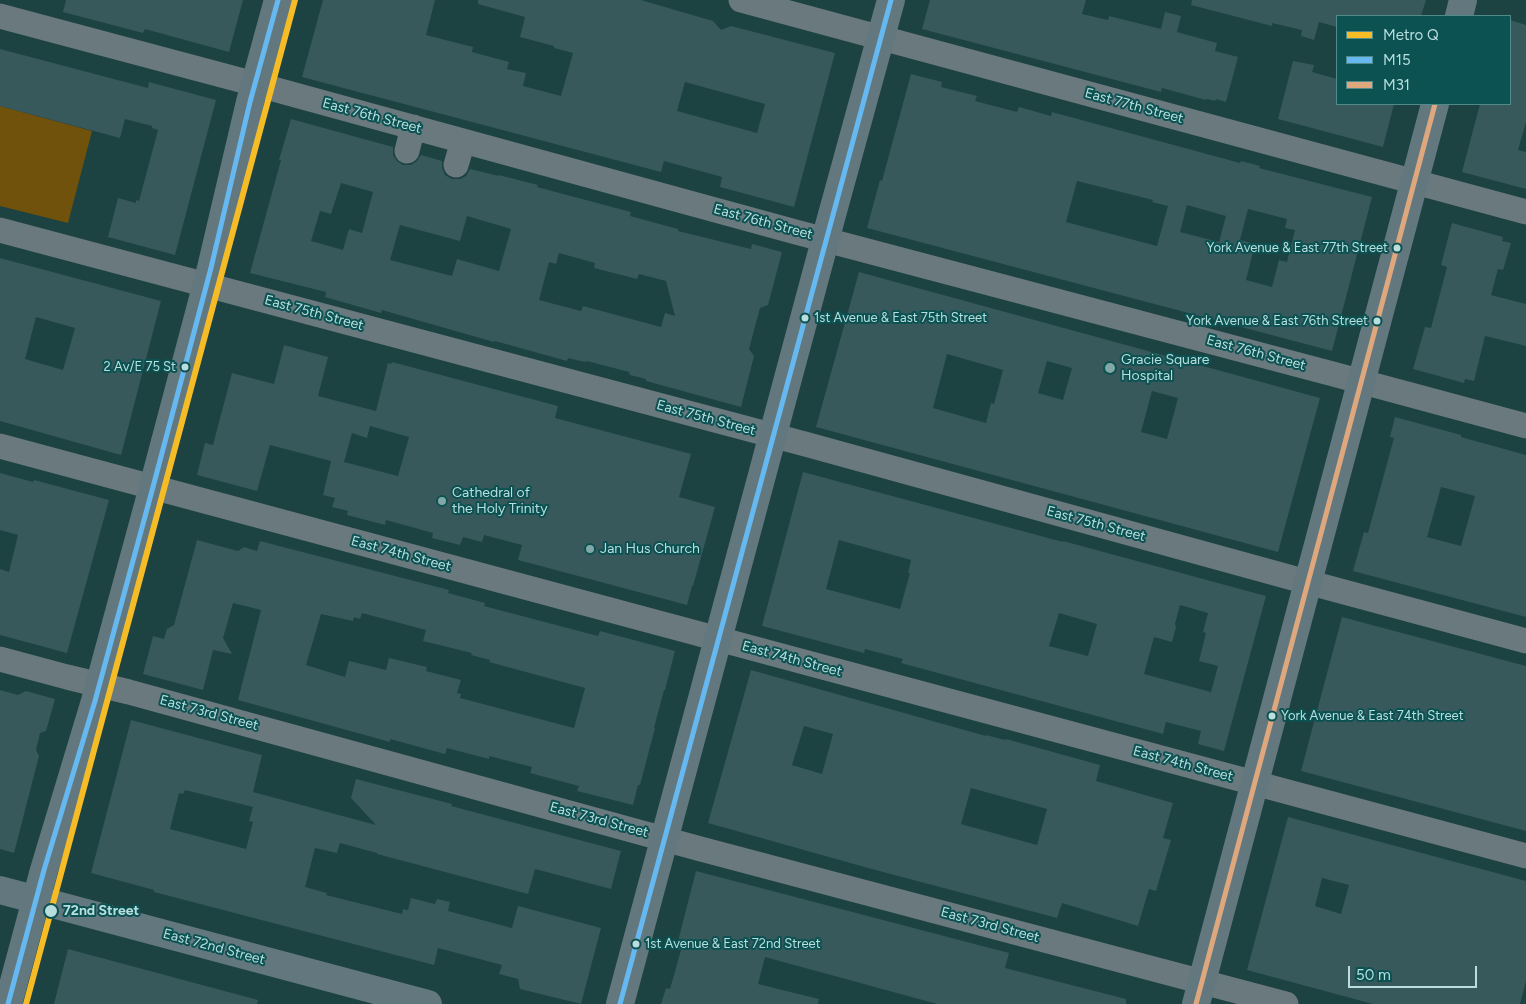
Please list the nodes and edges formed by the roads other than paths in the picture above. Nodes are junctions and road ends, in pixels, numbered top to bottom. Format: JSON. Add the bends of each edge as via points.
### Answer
{"nodes":[{"id":1,"x":278,"y":0,"type":"edge"},
{"id":2,"x":741,"y":0,"type":"edge"},
{"id":3,"x":891,"y":0,"type":"edge"},
{"id":4,"x":1463,"y":0,"type":"edge"},
{"id":5,"x":1459,"y":15,"type":"edge"},
{"id":6,"x":0,"y":16,"type":"edge"},
{"id":7,"x":881,"y":38,"type":"junction"},
{"id":8,"x":255,"y":84,"type":"junction"},
{"id":9,"x":1435,"y":105,"type":"edge"},
{"id":10,"x":413,"y":127,"type":"junction"},
{"id":11,"x":463,"y":141,"type":"junction"},
{"id":12,"x":407,"y":151,"type":"dead end"},
{"id":13,"x":456,"y":165,"type":"dead end"},
{"id":14,"x":1414,"y":181,"type":"junction"},
{"id":15,"x":1526,"y":212,"type":"edge"},
{"id":16,"x":0,"y":230,"type":"edge"},
{"id":17,"x":825,"y":239,"type":"junction"},
{"id":18,"x":207,"y":285,"type":"junction"},
{"id":19,"x":1361,"y":381,"type":"junction"},
{"id":20,"x":1526,"y":426,"type":"edge"},
{"id":21,"x":772,"y":435,"type":"junction"},
{"id":22,"x":0,"y":446,"type":"edge"},
{"id":23,"x":153,"y":487,"type":"junction"},
{"id":24,"x":1308,"y":582,"type":"junction"},
{"id":25,"x":718,"y":639,"type":"junction"},
{"id":26,"x":1526,"y":641,"type":"edge"},
{"id":27,"x":0,"y":659,"type":"edge"},
{"id":28,"x":99,"y":684,"type":"junction"},
{"id":29,"x":1254,"y":783,"type":"junction"},
{"id":30,"x":664,"y":838,"type":"junction"},
{"id":31,"x":1526,"y":856,"type":"edge"},
{"id":32,"x":0,"y":890,"type":"edge"},
{"id":33,"x":36,"y":899,"type":"junction"},
{"id":34,"x":1199,"y":993,"type":"edge"},
{"id":35,"x":8,"y":1004,"type":"edge"},
{"id":36,"x":428,"y":1004,"type":"edge"},
{"id":37,"x":620,"y":1004,"type":"edge"},
{"id":38,"x":1286,"y":1004,"type":"edge"}],
"edges":[{"from":1,"to":8,"type":"main road"},
{"from":2,"to":7,"type":"street","name":"East 77th Street"},
{"from":3,"to":7,"type":"main road"},
{"from":4,"to":5,"type":"main road"},
{"from":6,"to":8,"type":"street","name":"East 76th Street"},
{"from":7,"to":14,"type":"street","name":"East 77th Street"},
{"from":7,"to":17,"type":"main road"},
{"from":8,"to":10,"type":"street","name":"East 76th Street"},
{"from":8,"to":18,"type":"main road"},
{"from":9,"to":14,"type":"main road"},
{"from":10,"to":11,"type":"street","name":"East 76th Street"},
{"from":10,"to":12,"type":"street"},
{"from":11,"to":13,"type":"street"},
{"from":11,"to":17,"type":"street","name":"East 76th Street"},
{"from":14,"to":15,"type":"street","name":"East 77th Street"},
{"from":14,"to":19,"type":"main road"},
{"from":16,"to":18,"type":"street","name":"East 75th Street"},
{"from":17,"to":19,"type":"street","name":"East 76th Street"},
{"from":17,"to":21,"type":"main road"},
{"from":18,"to":21,"type":"street","name":"East 75th Street"},
{"from":18,"to":23,"type":"main road"},
{"from":19,"to":20,"type":"street","name":"East 76th Street"},
{"from":19,"to":24,"type":"main road"},
{"from":21,"to":24,"type":"street","name":"East 75th Street"},
{"from":21,"to":25,"type":"main road"},
{"from":22,"to":23,"type":"street","name":"East 74th Street"},
{"from":23,"to":25,"type":"street","name":"East 74th Street"},
{"from":23,"to":28,"type":"main road"},
{"from":24,"to":26,"type":"street","name":"East 75th Street"},
{"from":24,"to":29,"type":"main road"},
{"from":25,"to":29,"type":"street","name":"East 74th Street"},
{"from":25,"to":30,"type":"main road"},
{"from":27,"to":28,"type":"street","name":"East 73rd Street"},
{"from":28,"to":30,"type":"street","name":"East 73rd Street"},
{"from":28,"to":33,"type":"main road"},
{"from":29,"to":31,"type":"street","name":"East 74th Street"},
{"from":29,"to":34,"type":"main road"},
{"from":30,"to":34,"type":"street","name":"East 73rd Street"},
{"from":30,"to":37,"type":"main road"},
{"from":32,"to":33,"type":"main road","name":"East 72nd Street"},
{"from":33,"to":35,"type":"main road"},
{"from":33,"to":36,"type":"main road","name":"East 72nd Street"},
{"from":34,"to":38,"type":"street","name":"East 73rd Street"}]}
